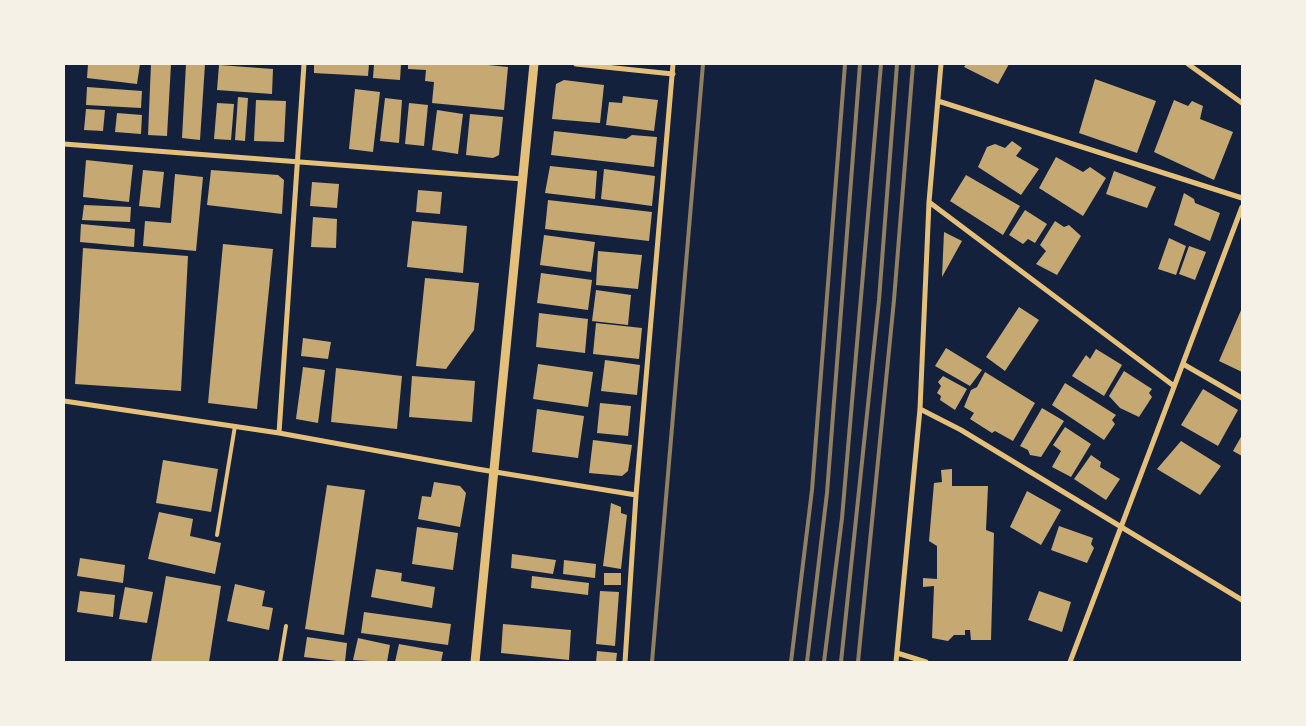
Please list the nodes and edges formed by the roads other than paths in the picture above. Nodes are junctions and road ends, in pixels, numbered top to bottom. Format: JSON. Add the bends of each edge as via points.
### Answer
{"nodes":[{"id":1,"x":304,"y":64,"type":"edge"},
{"id":2,"x":534,"y":64,"type":"edge"},
{"id":3,"x":576,"y":64,"type":"edge"},
{"id":4,"x":673,"y":64,"type":"edge"},
{"id":5,"x":941,"y":64,"type":"edge"},
{"id":6,"x":1188,"y":64,"type":"edge"},
{"id":7,"x":673,"y":74,"type":"junction"},
{"id":8,"x":938,"y":101,"type":"junction"},
{"id":9,"x":1242,"y":104,"type":"edge"},
{"id":10,"x":64,"y":144,"type":"edge"},
{"id":11,"x":298,"y":160,"type":"junction"},
{"id":12,"x":523,"y":178,"type":"junction"},
{"id":13,"x":1242,"y":198,"type":"edge"},
{"id":14,"x":929,"y":202,"type":"junction"},
{"id":15,"x":1242,"y":207,"type":"edge"},
{"id":16,"x":1183,"y":364,"type":"junction"},
{"id":17,"x":1174,"y":386,"type":"junction"},
{"id":18,"x":1242,"y":398,"type":"edge"},
{"id":19,"x":64,"y":401,"type":"edge"},
{"id":20,"x":920,"y":409,"type":"junction"},
{"id":21,"x":235,"y":426,"type":"junction"},
{"id":22,"x":280,"y":433,"type":"junction"},
{"id":23,"x":493,"y":472,"type":"junction"},
{"id":24,"x":636,"y":495,"type":"junction"},
{"id":25,"x":1121,"y":526,"type":"junction"},
{"id":26,"x":217,"y":534,"type":"dead end"},
{"id":27,"x":1242,"y":600,"type":"edge"},
{"id":28,"x":286,"y":626,"type":"dead end"},
{"id":29,"x":897,"y":653,"type":"junction"},
{"id":30,"x":280,"y":662,"type":"edge"},
{"id":31,"x":475,"y":662,"type":"edge"},
{"id":32,"x":625,"y":662,"type":"edge"},
{"id":33,"x":896,"y":662,"type":"edge"},
{"id":34,"x":926,"y":662,"type":"edge"},
{"id":35,"x":1070,"y":662,"type":"edge"}],
"edges":[{"from":1,"to":11,"type":"street"},
{"from":2,"to":12,"type":"street"},
{"from":3,"to":7,"type":"street"},
{"from":4,"to":7,"type":"street"},
{"from":5,"to":8,"type":"street"},
{"from":6,"to":9,"type":"street"},
{"from":7,"to":24,"type":"street"},
{"from":8,"to":13,"type":"street"},
{"from":8,"to":14,"type":"street"},
{"from":10,"to":11,"type":"street"},
{"from":11,"to":12,"type":"street"},
{"from":11,"to":22,"type":"street"},
{"from":12,"to":23,"type":"street"},
{"from":14,"to":17,"type":"street"},
{"from":14,"to":20,"type":"street"},
{"from":15,"to":16,"type":"street"},
{"from":16,"to":17,"type":"street"},
{"from":16,"to":18,"type":"street"},
{"from":17,"to":25,"type":"street"},
{"from":19,"to":21,"type":"street"},
{"from":20,"to":25,"type":"street"},
{"from":20,"to":29,"type":"street"},
{"from":21,"to":22,"type":"street"},
{"from":21,"to":26,"type":"lane"},
{"from":22,"to":23,"type":"street"},
{"from":23,"to":24,"type":"street"},
{"from":23,"to":31,"type":"street"},
{"from":24,"to":32,"type":"street"},
{"from":25,"to":27,"type":"street"},
{"from":25,"to":35,"type":"street"},
{"from":28,"to":30,"type":"lane"},
{"from":29,"to":33,"type":"street"},
{"from":29,"to":34,"type":"street"}]}
